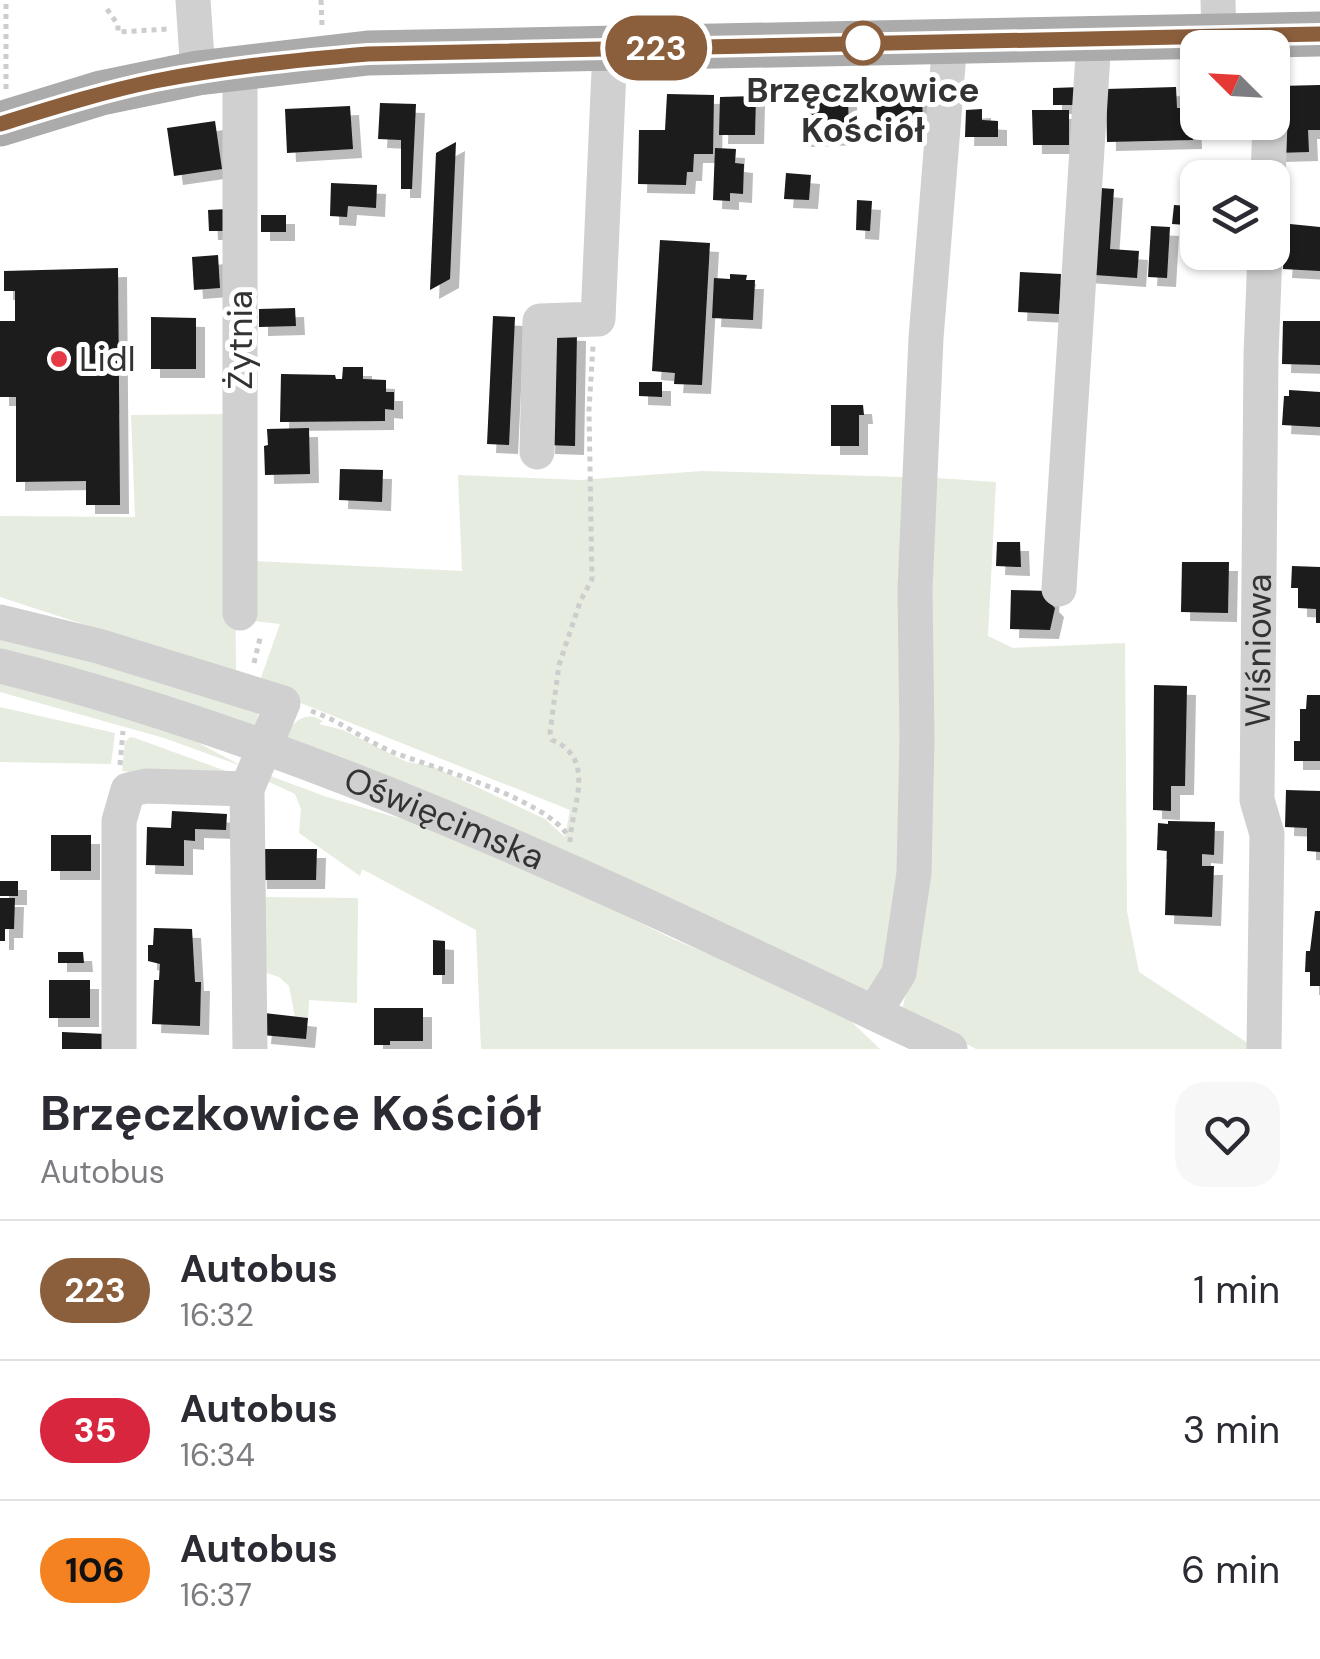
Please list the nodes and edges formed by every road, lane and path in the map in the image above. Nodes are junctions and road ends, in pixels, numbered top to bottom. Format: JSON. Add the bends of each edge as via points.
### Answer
{"nodes":[{"id":1,"x":6,"y":0,"type":"edge"},
{"id":2,"x":193,"y":0,"type":"edge"},
{"id":3,"x":321,"y":0,"type":"edge"},
{"id":4,"x":107,"y":9,"type":"dead end"},
{"id":5,"x":1218,"y":18,"type":"edge"},
{"id":6,"x":171,"y":29,"type":"dead end"},
{"id":7,"x":1246,"y":30,"type":"edge"},
{"id":8,"x":322,"y":34,"type":"dead end"},
{"id":9,"x":1320,"y":34,"type":"edge"},
{"id":10,"x":1094,"y":38,"type":"junction"},
{"id":11,"x":1290,"y":38,"type":"edge"},
{"id":12,"x":950,"y":40,"type":"junction"},
{"id":13,"x":610,"y":48,"type":"junction"},
{"id":14,"x":219,"y":70,"type":"junction"},
{"id":15,"x":3,"y":110,"type":"edge"},
{"id":16,"x":1264,"y":270,"type":"edge"},
{"id":17,"x":592,"y":348,"type":"dead end"},
{"id":18,"x":537,"y":452,"type":"dead end"},
{"id":19,"x":1059,"y":589,"type":"dead end"},
{"id":20,"x":251,"y":620,"type":"joint"},
{"id":21,"x":0,"y":622,"type":"edge"},
{"id":22,"x":0,"y":666,"type":"edge"},
{"id":23,"x":248,"y":691,"type":"junction"},
{"id":24,"x":284,"y":703,"type":"junction"},
{"id":25,"x":123,"y":732,"type":"dead end"},
{"id":26,"x":264,"y":750,"type":"junction"},
{"id":27,"x":120,"y":751,"type":"dead end"},
{"id":28,"x":248,"y":788,"type":"junction"},
{"id":29,"x":564,"y":853,"type":"junction"},
{"id":30,"x":874,"y":1013,"type":"junction"},
{"id":31,"x":909,"y":1040,"type":"edge"},
{"id":32,"x":119,"y":1049,"type":"edge"},
{"id":33,"x":250,"y":1049,"type":"edge"},
{"id":34,"x":950,"y":1049,"type":"edge"},
{"id":35,"x":1264,"y":1049,"type":"edge"}],
"edges":[{"from":1,"to":15,"type":"path"},
{"from":2,"to":14,"type":"street","name":"Żytnia"},
{"from":3,"to":8,"type":"path"},
{"from":4,"to":6,"type":"path","via":[[118,32]]},
{"from":5,"to":7,"type":"main road"},
{"from":5,"to":10,"type":"main road"},
{"from":9,"to":11,"type":"main road"},
{"from":10,"to":12,"type":"main road"},
{"from":10,"to":19,"type":"street"},
{"from":12,"to":13,"type":"main road"},
{"from":12,"to":30,"type":"street","via":[[924,377],[914,872],[899,973]]},
{"from":13,"to":14,"type":"main road","via":[[368,54]]},
{"from":13,"to":18,"type":"street","via":[[598,319],[540,321]]},
{"from":14,"to":15,"type":"main road"},
{"from":14,"to":20,"type":"street","name":"Żytnia"},
{"from":16,"to":35,"type":"street","name":"Wiśniowa","via":[[1258,800],[1267,834]]},
{"from":17,"to":29,"type":"path","via":[[592,579],[559,665],[550,732],[576,762],[580,786]]},
{"from":20,"to":23,"type":"path"},
{"from":21,"to":23,"type":"street"},
{"from":22,"to":26,"type":"street","name":"Oświęcimska","via":[[123,699]]},
{"from":23,"to":24,"type":"street"},
{"from":24,"to":26,"type":"street"},
{"from":24,"to":29,"type":"path","via":[[548,816],[558,823]]},
{"from":25,"to":27,"type":"path"},
{"from":26,"to":28,"type":"street"},
{"from":26,"to":29,"type":"street","name":"Oświęcimska","via":[[478,831]]},
{"from":28,"to":32,"type":"street","via":[[128,790],[119,821]]},
{"from":28,"to":33,"type":"street"},
{"from":29,"to":30,"type":"street","name":"Oświęcimska"},
{"from":30,"to":31,"type":"street","name":"Oświęcimska"},
{"from":31,"to":34,"type":"street"}]}
